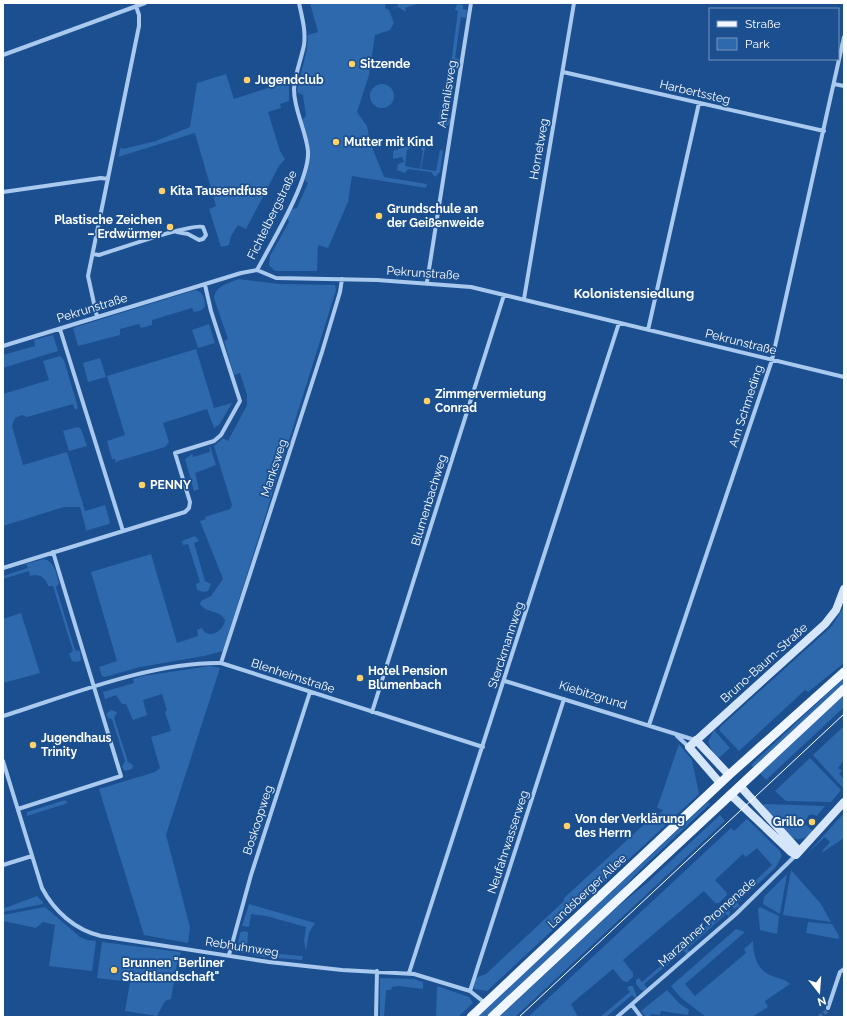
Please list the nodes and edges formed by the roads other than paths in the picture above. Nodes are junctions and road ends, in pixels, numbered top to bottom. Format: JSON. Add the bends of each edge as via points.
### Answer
{"nodes":[{"id":1,"x":145,"y":3,"type":"edge"},
{"id":2,"x":299,"y":3,"type":"edge"},
{"id":3,"x":471,"y":3,"type":"edge"},
{"id":4,"x":574,"y":3,"type":"edge"},
{"id":5,"x":136,"y":6,"type":"junction"},
{"id":6,"x":844,"y":38,"type":"edge"},
{"id":7,"x":3,"y":54,"type":"edge"},
{"id":8,"x":563,"y":72,"type":"junction"},
{"id":9,"x":834,"y":84,"type":"junction"},
{"id":10,"x":844,"y":86,"type":"edge"},
{"id":11,"x":700,"y":103,"type":"junction"},
{"id":12,"x":824,"y":131,"type":"junction"},
{"id":13,"x":108,"y":179,"type":"junction"},
{"id":14,"x":3,"y":192,"type":"edge"},
{"id":15,"x":177,"y":232,"type":"junction"},
{"id":16,"x":93,"y":254,"type":"junction"},
{"id":17,"x":257,"y":270,"type":"junction"},
{"id":18,"x":342,"y":279,"type":"junction"},
{"id":19,"x":427,"y":282,"type":"junction"},
{"id":20,"x":205,"y":285,"type":"junction"},
{"id":21,"x":504,"y":295,"type":"junction"},
{"id":22,"x":524,"y":299,"type":"junction"},
{"id":23,"x":97,"y":317,"type":"junction"},
{"id":24,"x":619,"y":323,"type":"junction"},
{"id":25,"x":60,"y":329,"type":"junction"},
{"id":26,"x":648,"y":330,"type":"junction"},
{"id":27,"x":3,"y":346,"type":"edge"},
{"id":28,"x":772,"y":360,"type":"junction"},
{"id":29,"x":844,"y":377,"type":"edge"},
{"id":30,"x":123,"y":531,"type":"junction"},
{"id":31,"x":53,"y":552,"type":"junction"},
{"id":32,"x":3,"y":568,"type":"edge"},
{"id":33,"x":844,"y":589,"type":"edge"},
{"id":34,"x":221,"y":663,"type":"junction"},
{"id":35,"x":844,"y":672,"type":"edge"},
{"id":36,"x":505,"y":681,"type":"junction"},
{"id":37,"x":94,"y":687,"type":"junction"},
{"id":38,"x":844,"y":689,"type":"edge"},
{"id":39,"x":310,"y":692,"type":"junction"},
{"id":40,"x":564,"y":699,"type":"junction"},
{"id":41,"x":372,"y":712,"type":"junction"},
{"id":42,"x":3,"y":716,"type":"edge"},
{"id":43,"x":649,"y":725,"type":"junction"},
{"id":44,"x":673,"y":733,"type":"junction"},
{"id":45,"x":696,"y":740,"type":"junction"},
{"id":46,"x":483,"y":747,"type":"junction"},
{"id":47,"x":689,"y":747,"type":"junction"},
{"id":48,"x":3,"y":761,"type":"edge"},
{"id":49,"x":729,"y":775,"type":"junction"},
{"id":50,"x":720,"y":783,"type":"junction"},
{"id":51,"x":740,"y":786,"type":"junction"},
{"id":52,"x":731,"y":795,"type":"junction"},
{"id":53,"x":844,"y":802,"type":"edge"},
{"id":54,"x":18,"y":809,"type":"junction"},
{"id":55,"x":798,"y":853,"type":"junction"},
{"id":56,"x":32,"y":856,"type":"junction"},
{"id":57,"x":3,"y":865,"type":"edge"},
{"id":58,"x":229,"y":955,"type":"junction"},
{"id":59,"x":844,"y":969,"type":"edge"},
{"id":60,"x":377,"y":971,"type":"junction"},
{"id":61,"x":409,"y":973,"type":"junction"},
{"id":62,"x":470,"y":991,"type":"junction"},
{"id":63,"x":485,"y":1003,"type":"junction"},
{"id":64,"x":632,"y":1005,"type":"junction"},
{"id":65,"x":828,"y":1008,"type":"tunnel mouth"},
{"id":66,"x":376,"y":1017,"type":"edge"},
{"id":67,"x":471,"y":1017,"type":"edge"},
{"id":68,"x":492,"y":1017,"type":"edge"},
{"id":69,"x":617,"y":1017,"type":"edge"},
{"id":70,"x":642,"y":1017,"type":"edge"}],
"edges":[{"from":1,"to":5,"type":"street"},
{"from":2,"to":17,"type":"street","name":"Fichtelbergstraße","via":[[304,37],[295,78],[294,96],[308,152],[307,166]]},
{"from":3,"to":19,"type":"street","name":"Amanlisweg"},
{"from":4,"to":8,"type":"street","name":"Hornetweg"},
{"from":5,"to":7,"type":"street"},
{"from":5,"to":13,"type":"street","via":[[139,26]]},
{"from":6,"to":9,"type":"street","name":"Am Schmeding"},
{"from":8,"to":11,"type":"street","name":"Harbertssteg"},
{"from":8,"to":22,"type":"street","name":"Hornetweg"},
{"from":9,"to":10,"type":"street"},
{"from":9,"to":12,"type":"street","name":"Am Schmeding"},
{"from":11,"to":12,"type":"street","name":"Harbertssteg"},
{"from":11,"to":26,"type":"street"},
{"from":12,"to":28,"type":"street","name":"Am Schmeding"},
{"from":13,"to":14,"type":"street"},
{"from":13,"to":16,"type":"street"},
{"from":15,"to":15,"type":"street","via":[[199,240],[206,235],[200,226]]},
{"from":15,"to":16,"type":"street","via":[[99,255]]},
{"from":16,"to":23,"type":"street","via":[[88,276]]},
{"from":17,"to":18,"type":"street","name":"Pekrunstraße","via":[[276,278]]},
{"from":17,"to":20,"type":"street","name":"Pekrunstraße"},
{"from":18,"to":19,"type":"street","name":"Pekrunstraße"},
{"from":18,"to":34,"type":"street","name":"Manksweg","via":[[322,352]]},
{"from":19,"to":21,"type":"street","name":"Pekrunstraße","via":[[471,287]]},
{"from":20,"to":23,"type":"street","name":"Pekrunstraße"},
{"from":20,"to":30,"type":"street","via":[[240,401],[221,436],[214,441],[175,453],[190,508],[185,512]]},
{"from":21,"to":22,"type":"street","name":"Pekrunstraße"},
{"from":21,"to":41,"type":"street","name":"Blumenbachweg"},
{"from":22,"to":24,"type":"street","name":"Pekrunstraße"},
{"from":23,"to":25,"type":"street","name":"Pekrunstraße"},
{"from":24,"to":26,"type":"street","name":"Pekrunstraße"},
{"from":24,"to":36,"type":"street","name":"Sterckmannweg"},
{"from":25,"to":27,"type":"street","name":"Pekrunstraße"},
{"from":25,"to":30,"type":"street"},
{"from":26,"to":28,"type":"street","name":"Pekrunstraße"},
{"from":28,"to":29,"type":"street","name":"Pekrunstraße"},
{"from":28,"to":43,"type":"street","name":"Am Schmeding"},
{"from":30,"to":31,"type":"street"},
{"from":31,"to":32,"type":"street"},
{"from":31,"to":37,"type":"street"},
{"from":33,"to":45,"type":"street","name":"Bruno-Baum-Straße","via":[[836,610],[824,624]]},
{"from":34,"to":37,"type":"street","name":"Blenheimstraße","via":[[143,673]]},
{"from":34,"to":39,"type":"street","name":"Blenheimstraße"},
{"from":35,"to":49,"type":"main road","name":"Landsberger Allee"},
{"from":36,"to":40,"type":"street","name":"Kiebitzgrund"},
{"from":36,"to":46,"type":"street","name":"Sterckmannweg"},
{"from":37,"to":42,"type":"street","name":"Blenheimstraße"},
{"from":37,"to":54,"type":"street","via":[[120,777]]},
{"from":38,"to":51,"type":"main road"},
{"from":39,"to":41,"type":"street","name":"Blenheimstraße"},
{"from":39,"to":58,"type":"street","name":"Boskoopweg"},
{"from":40,"to":43,"type":"street","name":"Kiebitzgrund"},
{"from":40,"to":62,"type":"street","name":"Neufahrwasserweg"},
{"from":41,"to":46,"type":"street","name":"Blenheimstraße"},
{"from":43,"to":44,"type":"street","name":"Kiebitzgrund"},
{"from":44,"to":45,"type":"street","name":"Kiebitzgrund"},
{"from":44,"to":47,"type":"street","name":"Kiebitzgrund"},
{"from":45,"to":47,"type":"street","name":"Bruno-Baum-Straße"},
{"from":45,"to":49,"type":"street","name":"Kiebitzgrund"},
{"from":46,"to":61,"type":"street","name":"Sterckmannweg"},
{"from":47,"to":50,"type":"street","name":"Kiebitzgrund"},
{"from":48,"to":54,"type":"street"},
{"from":49,"to":50,"type":"main road","name":"Landsberger Allee"},
{"from":49,"to":51,"type":"main road"},
{"from":50,"to":52,"type":"main road"},
{"from":50,"to":63,"type":"main road","name":"Landsberger Allee"},
{"from":51,"to":52,"type":"main road"},
{"from":51,"to":55,"type":"street"},
{"from":52,"to":55,"type":"street","via":[[791,852]]},
{"from":52,"to":68,"type":"main road"},
{"from":53,"to":55,"type":"street","name":"Marzahner Promenade"},
{"from":54,"to":56,"type":"street"},
{"from":55,"to":64,"type":"street","name":"Marzahner Promenade","via":[[736,914]]},
{"from":56,"to":57,"type":"street"},
{"from":56,"to":58,"type":"street","name":"Rebhuhnweg","via":[[45,895],[62,914],[83,930],[104,936]]},
{"from":58,"to":60,"type":"street","name":"Rebhuhnweg","via":[[269,962]]},
{"from":59,"to":65,"type":"street","via":[[840,972]]},
{"from":60,"to":61,"type":"street","name":"Rebhuhnweg"},
{"from":60,"to":66,"type":"street"},
{"from":61,"to":62,"type":"street","name":"Rebhuhnweg"},
{"from":62,"to":63,"type":"street","name":"Rebhuhnweg"},
{"from":63,"to":67,"type":"main road","name":"Landsberger Allee"},
{"from":64,"to":69,"type":"street","name":"Marzahner Promenade"},
{"from":64,"to":70,"type":"street"}]}
